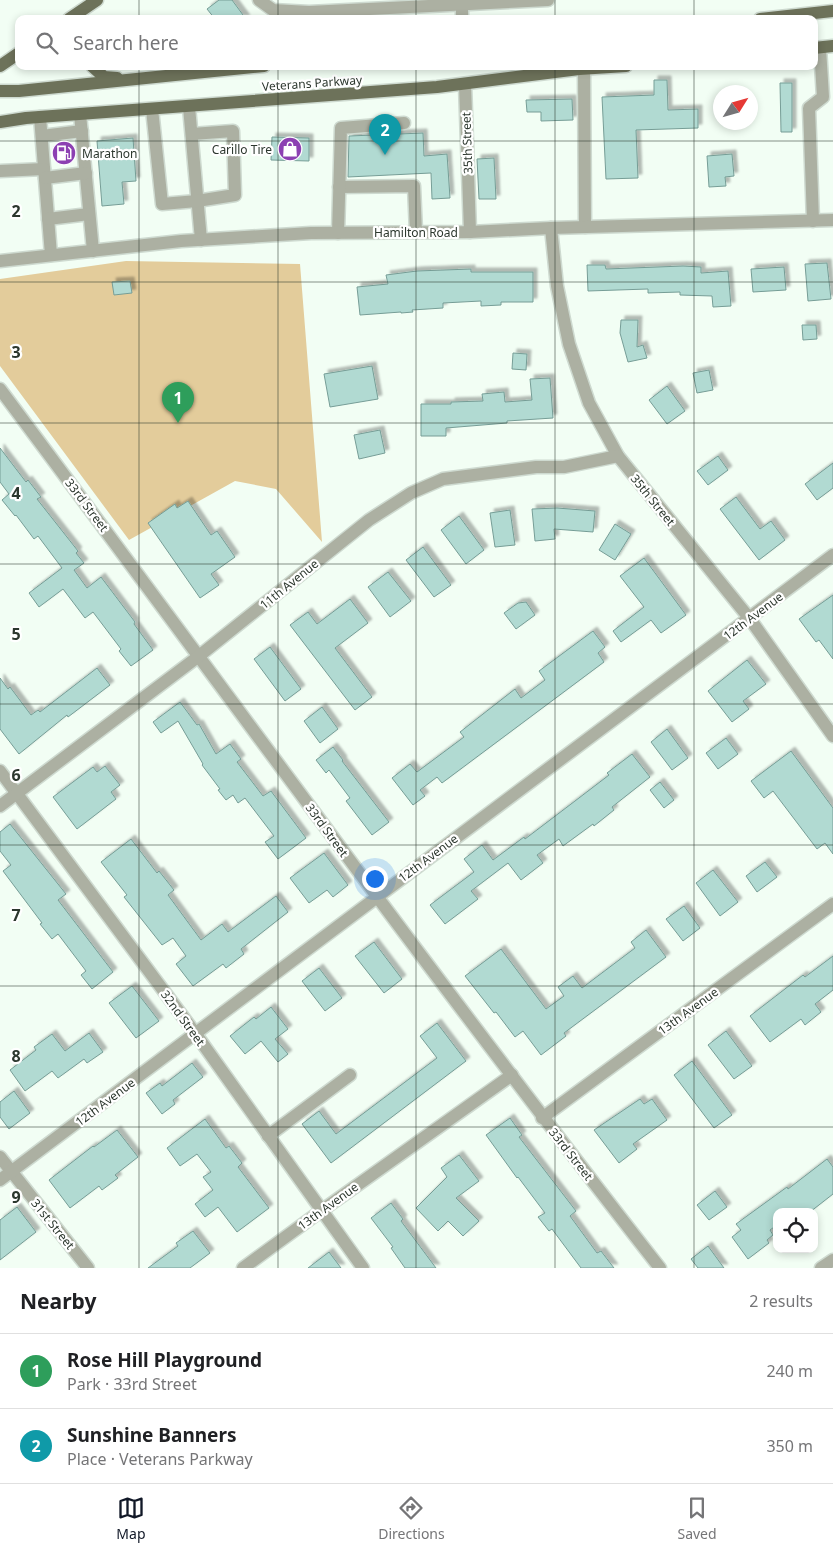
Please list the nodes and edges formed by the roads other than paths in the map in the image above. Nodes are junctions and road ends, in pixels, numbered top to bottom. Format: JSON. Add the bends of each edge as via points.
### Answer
{"nodes":[{"id":1,"x":97,"y":0,"type":"edge"},
{"id":2,"x":259,"y":0,"type":"edge"},
{"id":3,"x":548,"y":0,"type":"edge"},
{"id":4,"x":462,"y":2,"type":"edge"},
{"id":5,"x":388,"y":4,"type":"edge"},
{"id":6,"x":352,"y":5,"type":"edge"},
{"id":7,"x":833,"y":12,"type":"edge"},
{"id":8,"x":83,"y":14,"type":"edge"},
{"id":9,"x":462,"y":15,"type":"edge"},
{"id":10,"x":802,"y":15,"type":"edge"},
{"id":11,"x":833,"y":46,"type":"edge"},
{"id":12,"x":818,"y":48,"type":"edge"},
{"id":13,"x":15,"y":56,"type":"edge"},
{"id":14,"x":818,"y":56,"type":"edge"},
{"id":15,"x":0,"y":66,"type":"edge"},
{"id":16,"x":96,"y":70,"type":"edge"},
{"id":17,"x":225,"y":70,"type":"edge"},
{"id":18,"x":569,"y":70,"type":"edge"},
{"id":19,"x":584,"y":70,"type":"edge"},
{"id":20,"x":129,"y":80,"type":"junction"},
{"id":21,"x":465,"y":84,"type":"junction"},
{"id":22,"x":0,"y":91,"type":"edge"},
{"id":23,"x":189,"y":106,"type":"junction"},
{"id":24,"x":152,"y":109,"type":"junction"},
{"id":25,"x":80,"y":114,"type":"junction"},
{"id":26,"x":40,"y":117,"type":"junction"},
{"id":27,"x":0,"y":122,"type":"edge"},
{"id":28,"x":404,"y":123,"type":"dead end"},
{"id":29,"x":82,"y":131,"type":"junction"},
{"id":30,"x":192,"y":134,"type":"junction"},
{"id":31,"x":42,"y":136,"type":"junction"},
{"id":32,"x":47,"y":164,"type":"junction"},
{"id":33,"x":0,"y":171,"type":"edge"},
{"id":34,"x":86,"y":172,"type":"junction"},
{"id":35,"x":339,"y":187,"type":"junction"},
{"id":36,"x":197,"y":201,"type":"junction"},
{"id":37,"x":90,"y":214,"type":"junction"},
{"id":38,"x":48,"y":219,"type":"junction"},
{"id":39,"x":833,"y":220,"type":"edge"},
{"id":40,"x":813,"y":221,"type":"junction"},
{"id":41,"x":585,"y":227,"type":"junction"},
{"id":42,"x":551,"y":228,"type":"junction"},
{"id":43,"x":416,"y":232,"type":"junction"},
{"id":44,"x":470,"y":232,"type":"junction"},
{"id":45,"x":338,"y":233,"type":"junction"},
{"id":46,"x":201,"y":240,"type":"junction"},
{"id":47,"x":93,"y":251,"type":"junction"},
{"id":48,"x":51,"y":255,"type":"junction"},
{"id":49,"x":0,"y":261,"type":"edge"},
{"id":50,"x":0,"y":389,"type":"edge"},
{"id":51,"x":618,"y":456,"type":"junction"},
{"id":52,"x":833,"y":555,"type":"edge"},
{"id":53,"x":750,"y":619,"type":"junction"},
{"id":54,"x":199,"y":656,"type":"junction"},
{"id":55,"x":833,"y":736,"type":"edge"},
{"id":56,"x":0,"y":771,"type":"edge"},
{"id":57,"x":17,"y":794,"type":"junction"},
{"id":58,"x":0,"y":806,"type":"edge"},
{"id":59,"x":376,"y":897,"type":"junction"},
{"id":60,"x":833,"y":904,"type":"edge"},
{"id":61,"x":195,"y":1033,"type":"junction"},
{"id":62,"x":350,"y":1075,"type":"dead end"},
{"id":63,"x":512,"y":1075,"type":"junction"},
{"id":64,"x":542,"y":1118,"type":"junction"},
{"id":65,"x":268,"y":1136,"type":"junction"},
{"id":66,"x":0,"y":1157,"type":"edge"},
{"id":67,"x":12,"y":1172,"type":"junction"},
{"id":68,"x":0,"y":1180,"type":"edge"},
{"id":69,"x":321,"y":1211,"type":"junction"},
{"id":70,"x":833,"y":1260,"type":"edge"},
{"id":71,"x":88,"y":1268,"type":"edge"},
{"id":72,"x":243,"y":1268,"type":"edge"},
{"id":73,"x":363,"y":1268,"type":"edge"},
{"id":74,"x":660,"y":1268,"type":"edge"},
{"id":75,"x":821,"y":1268,"type":"edge"}],
"edges":[{"from":1,"to":8,"type":"main road"},
{"from":2,"to":6,"type":"street","via":[[273,10],[310,12]]},
{"from":3,"to":4,"type":"street"},
{"from":4,"to":5,"type":"street"},
{"from":4,"to":9,"type":"street"},
{"from":5,"to":6,"type":"street"},
{"from":7,"to":10,"type":"main road"},
{"from":11,"to":12,"type":"main road"},
{"from":13,"to":15,"type":"main road"},
{"from":14,"to":40,"type":"street","via":[[823,96],[809,108]]},
{"from":16,"to":20,"type":"main road","via":[[104,77]]},
{"from":17,"to":20,"type":"main road","name":"Veterans Parkway"},
{"from":18,"to":21,"type":"main road","name":"Veterans Parkway"},
{"from":19,"to":41,"type":"street"},
{"from":20,"to":22,"type":"main road","name":"Veterans Parkway"},
{"from":21,"to":23,"type":"main road","name":"Veterans Parkway"},
{"from":21,"to":44,"type":"street","name":"35th Street"},
{"from":23,"to":24,"type":"main road","name":"Veterans Parkway"},
{"from":23,"to":30,"type":"street"},
{"from":24,"to":25,"type":"main road","name":"Veterans Parkway"},
{"from":24,"to":36,"type":"street","via":[[162,204]]},
{"from":25,"to":26,"type":"main road","name":"Veterans Parkway"},
{"from":25,"to":29,"type":"street"},
{"from":26,"to":27,"type":"main road","name":"Veterans Parkway"},
{"from":26,"to":31,"type":"street"},
{"from":28,"to":35,"type":"street","via":[[341,128]]},
{"from":29,"to":31,"type":"street"},
{"from":29,"to":34,"type":"street","via":[[79,152]]},
{"from":30,"to":36,"type":"street"},
{"from":30,"to":36,"type":"street","via":[[233,131],[235,195]]},
{"from":31,"to":32,"type":"street"},
{"from":32,"to":33,"type":"street"},
{"from":32,"to":34,"type":"street"},
{"from":32,"to":38,"type":"street"},
{"from":34,"to":37,"type":"street"},
{"from":35,"to":43,"type":"street","via":[[414,186]]},
{"from":35,"to":45,"type":"street"},
{"from":36,"to":46,"type":"street"},
{"from":37,"to":38,"type":"street"},
{"from":37,"to":47,"type":"street"},
{"from":38,"to":48,"type":"street"},
{"from":39,"to":40,"type":"street","name":"Hamilton Road"},
{"from":40,"to":41,"type":"street","name":"Hamilton Road"},
{"from":41,"to":42,"type":"street","name":"Hamilton Road"},
{"from":42,"to":44,"type":"street","name":"Hamilton Road"},
{"from":42,"to":51,"type":"street","name":"35th Street","via":[[557,286],[569,344],[589,403]]},
{"from":43,"to":44,"type":"street","name":"Hamilton Road"},
{"from":43,"to":45,"type":"street","name":"Hamilton Road"},
{"from":45,"to":46,"type":"street","name":"Hamilton Road"},
{"from":46,"to":47,"type":"street","name":"Hamilton Road"},
{"from":47,"to":48,"type":"street","name":"Hamilton Road"},
{"from":48,"to":49,"type":"street","name":"Hamilton Road"},
{"from":50,"to":54,"type":"street","name":"33rd Street"},
{"from":51,"to":53,"type":"street","name":"35th Street"},
{"from":51,"to":54,"type":"street","name":"11th Avenue","via":[[564,468],[536,467],[444,479],[411,493],[370,520]]},
{"from":52,"to":53,"type":"street","name":"12th Avenue"},
{"from":53,"to":55,"type":"street","name":"35th Street"},
{"from":53,"to":59,"type":"street","name":"12th Avenue"},
{"from":54,"to":57,"type":"street","name":"11th Avenue"},
{"from":54,"to":59,"type":"street","name":"33rd Street"},
{"from":56,"to":57,"type":"street","name":"32nd Street"},
{"from":57,"to":58,"type":"street","name":"11th Avenue"},
{"from":57,"to":61,"type":"street","name":"32nd Street"},
{"from":59,"to":61,"type":"street","name":"12th Avenue"},
{"from":59,"to":63,"type":"street","name":"33rd Street"},
{"from":60,"to":64,"type":"street","name":"13th Avenue"},
{"from":61,"to":65,"type":"street","name":"32nd Street"},
{"from":61,"to":67,"type":"street","name":"12th Avenue"},
{"from":62,"to":65,"type":"street"},
{"from":63,"to":64,"type":"street","name":"33rd Street"},
{"from":63,"to":69,"type":"street","name":"13th Avenue"},
{"from":64,"to":74,"type":"street","name":"33rd Street"},
{"from":65,"to":69,"type":"street","name":"32nd Street"},
{"from":66,"to":67,"type":"street","name":"31st Street"},
{"from":67,"to":68,"type":"street","name":"12th Avenue"},
{"from":67,"to":71,"type":"street","name":"31st Street"},
{"from":69,"to":72,"type":"street","name":"13th Avenue"},
{"from":69,"to":73,"type":"street","name":"32nd Street"},
{"from":70,"to":75,"type":"street"}]}
